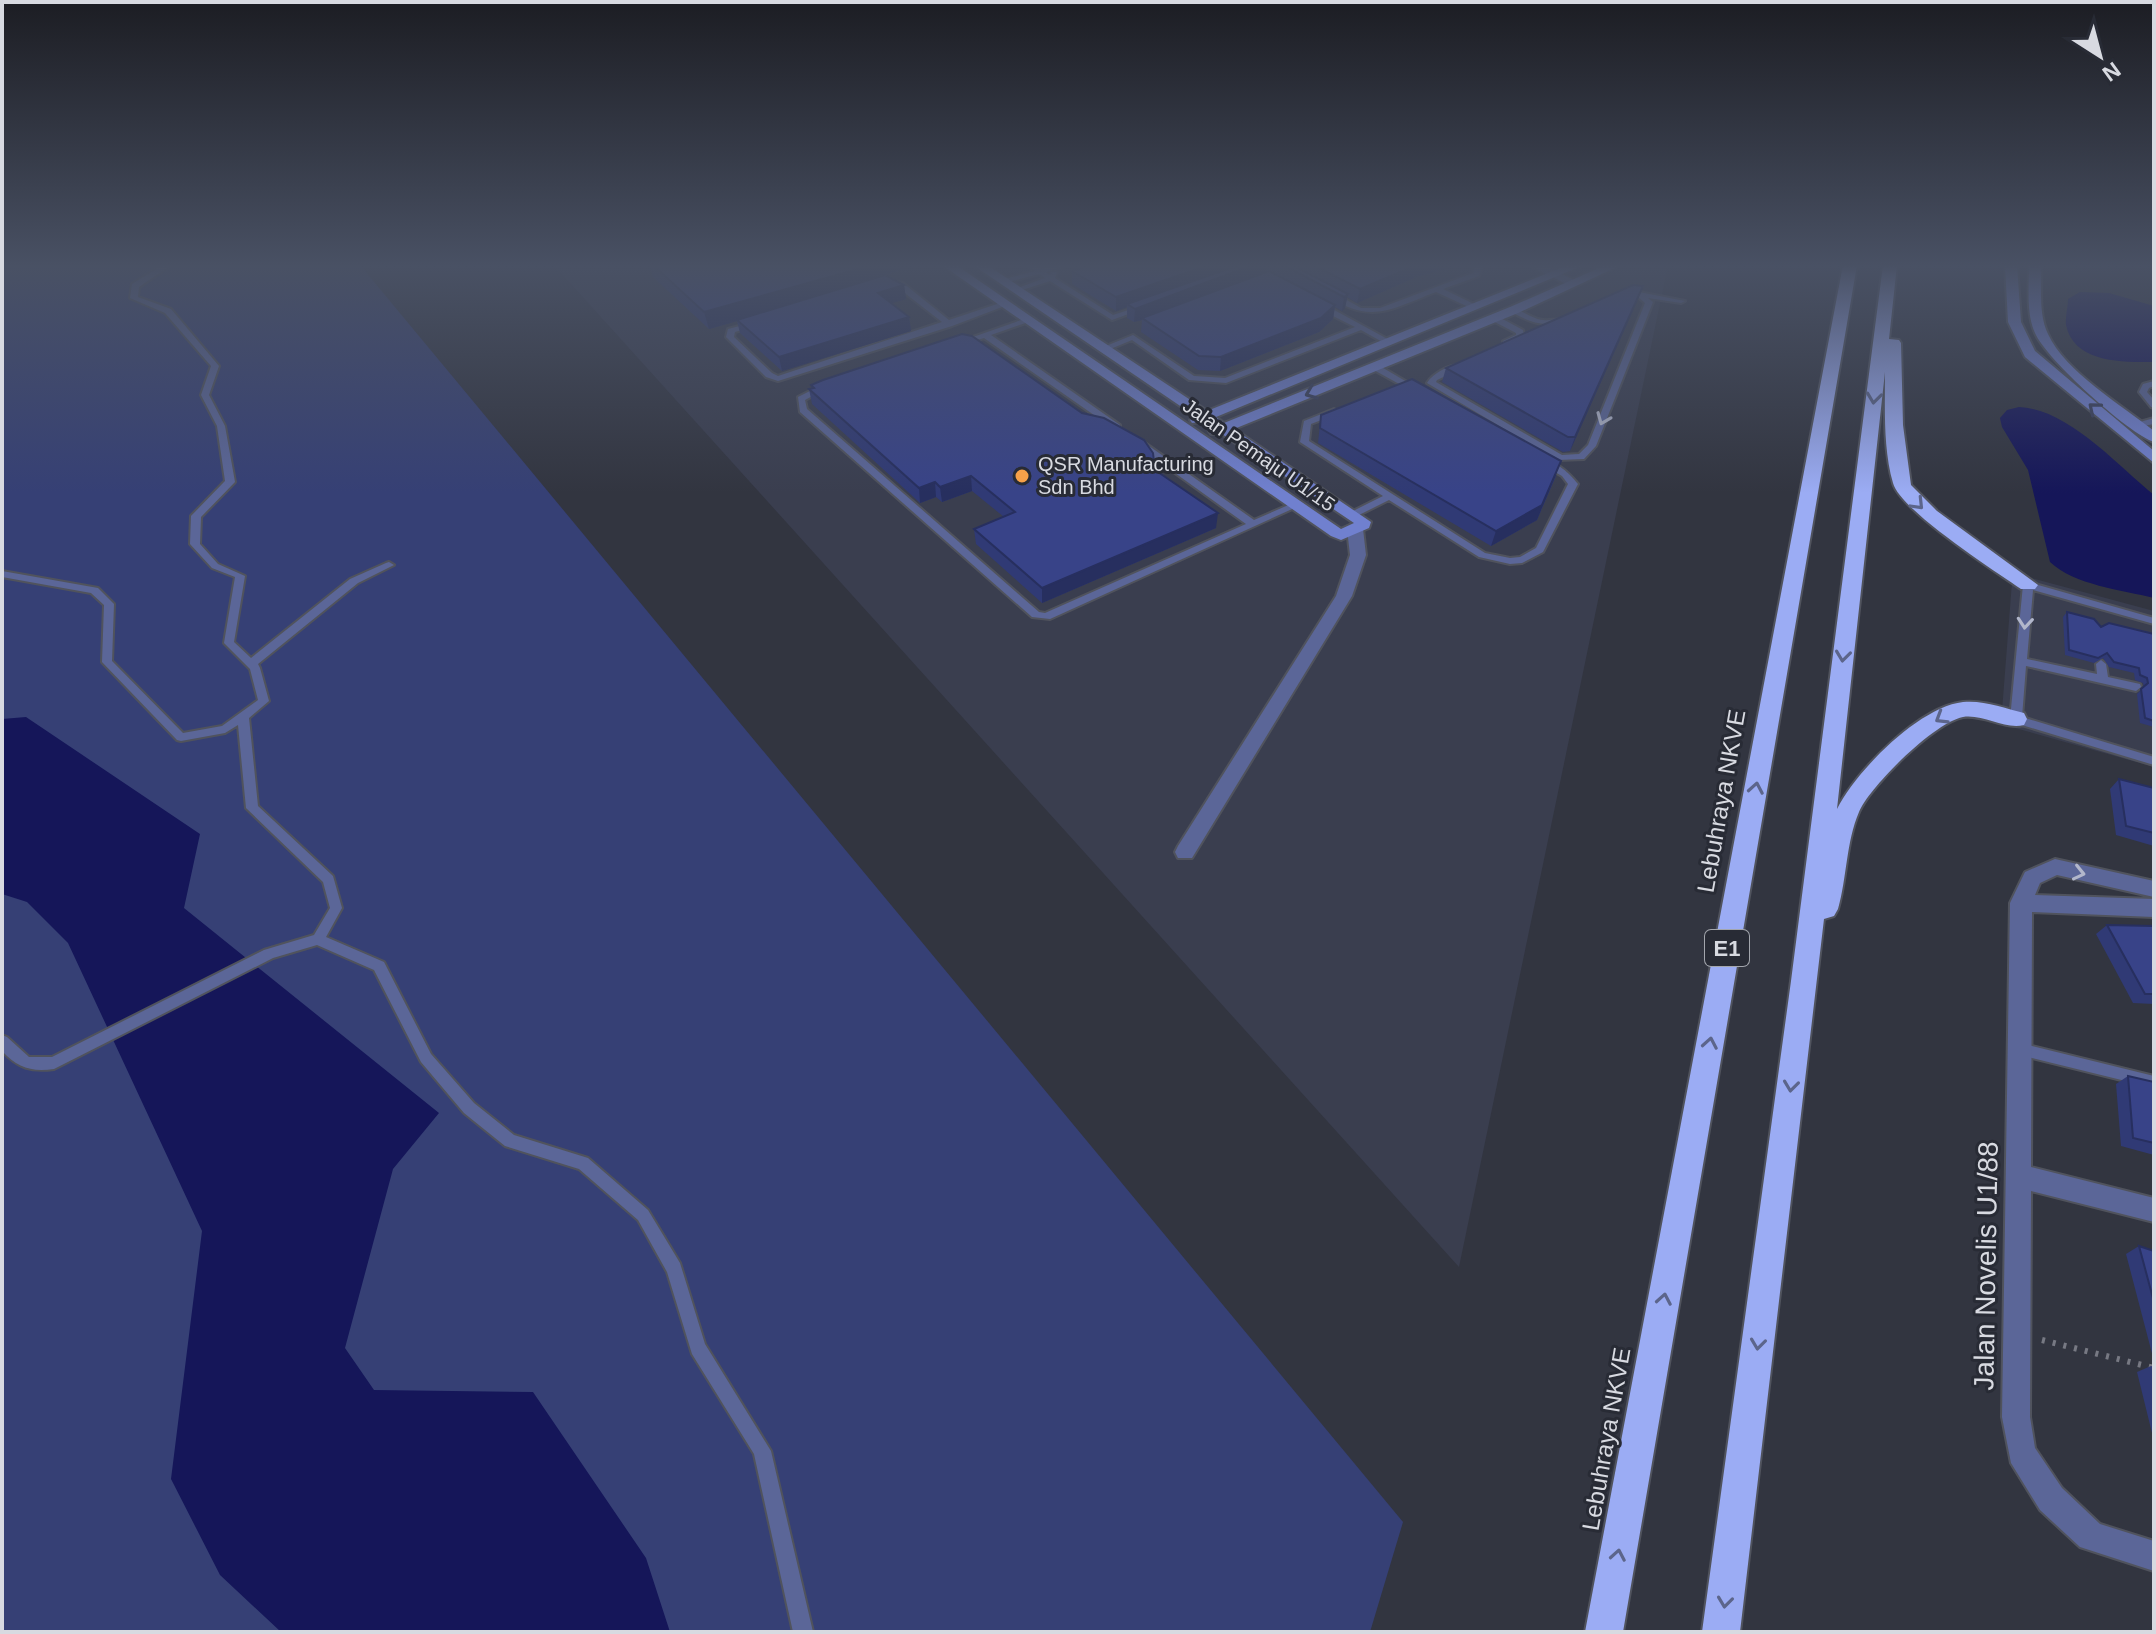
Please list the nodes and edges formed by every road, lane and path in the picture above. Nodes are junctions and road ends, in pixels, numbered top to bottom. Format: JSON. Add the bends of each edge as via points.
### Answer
{"nodes":[{"id":1,"x":194,"y":341,"type":"edge"},
{"id":2,"x":734,"y":341,"type":"edge"},
{"id":3,"x":898,"y":341,"type":"edge"},
{"id":4,"x":967,"y":341,"type":"edge"},
{"id":5,"x":995,"y":341,"type":"edge"},
{"id":6,"x":1061,"y":341,"type":"edge"},
{"id":7,"x":1095,"y":341,"type":"edge"},
{"id":8,"x":1122,"y":341,"type":"edge"},
{"id":9,"x":1139,"y":341,"type":"edge"},
{"id":10,"x":1325,"y":341,"type":"edge"},
{"id":11,"x":1438,"y":341,"type":"edge"},
{"id":12,"x":1509,"y":341,"type":"edge"},
{"id":13,"x":1633,"y":341,"type":"edge"},
{"id":14,"x":1836,"y":341,"type":"edge"},
{"id":15,"x":1882,"y":341,"type":"edge"},
{"id":16,"x":1892,"y":341,"type":"edge"},
{"id":17,"x":2021,"y":341,"type":"edge"},
{"id":18,"x":2046,"y":341,"type":"edge"},
{"id":19,"x":1389,"y":342,"type":"edge"},
{"id":20,"x":952,"y":346,"type":"edge"},
{"id":21,"x":1105,"y":348,"type":"junction"},
{"id":22,"x":1491,"y":350,"type":"edge"},
{"id":23,"x":1463,"y":364,"type":"edge"},
{"id":24,"x":1375,"y":367,"type":"junction"},
{"id":25,"x":1403,"y":383,"type":"junction"},
{"id":26,"x":2154,"y":383,"type":"edge"},
{"id":27,"x":836,"y":384,"type":"edge"},
{"id":28,"x":1390,"y":389,"type":"edge"},
{"id":29,"x":1430,"y":398,"type":"edge"},
{"id":30,"x":2154,"y":405,"type":"edge"},
{"id":31,"x":1348,"y":406,"type":"edge"},
{"id":32,"x":1206,"y":417,"type":"junction"},
{"id":33,"x":2154,"y":421,"type":"edge"},
{"id":34,"x":2137,"y":424,"type":"junction"},
{"id":35,"x":1183,"y":426,"type":"junction"},
{"id":36,"x":1223,"y":429,"type":"junction"},
{"id":37,"x":1200,"y":438,"type":"junction"},
{"id":38,"x":2154,"y":438,"type":"edge"},
{"id":39,"x":1538,"y":459,"type":"edge"},
{"id":40,"x":2154,"y":459,"type":"edge"},
{"id":41,"x":1389,"y":497,"type":"junction"},
{"id":42,"x":1296,"y":505,"type":"junction"},
{"id":43,"x":1354,"y":522,"type":"junction"},
{"id":44,"x":1253,"y":524,"type":"junction"},
{"id":45,"x":389,"y":565,"type":"dead end"},
{"id":46,"x":2,"y":574,"type":"edge"},
{"id":47,"x":2028,"y":585,"type":"junction"},
{"id":48,"x":2154,"y":621,"type":"edge"},
{"id":49,"x":2021,"y":661,"type":"junction"},
{"id":50,"x":251,"y":664,"type":"junction"},
{"id":51,"x":2101,"y":664,"type":"edge"},
{"id":52,"x":2103,"y":679,"type":"junction"},
{"id":53,"x":2136,"y":687,"type":"dead end"},
{"id":54,"x":243,"y":717,"type":"junction"},
{"id":55,"x":2016,"y":719,"type":"junction"},
{"id":56,"x":2154,"y":761,"type":"edge"},
{"id":57,"x":1185,"y":852,"type":"dead end"},
{"id":58,"x":2154,"y":889,"type":"edge"},
{"id":59,"x":2021,"y":903,"type":"junction"},
{"id":60,"x":2154,"y":908,"type":"edge"},
{"id":61,"x":318,"y":939,"type":"junction"},
{"id":62,"x":1804,"y":981,"type":"junction"},
{"id":63,"x":2,"y":1041,"type":"edge"},
{"id":64,"x":2020,"y":1049,"type":"junction"},
{"id":65,"x":2154,"y":1082,"type":"edge"},
{"id":66,"x":2019,"y":1176,"type":"junction"},
{"id":67,"x":2154,"y":1210,"type":"edge"},
{"id":68,"x":2017,"y":1334,"type":"junction"},
{"id":69,"x":2154,"y":1368,"type":"edge"},
{"id":70,"x":2154,"y":1556,"type":"edge"},
{"id":71,"x":803,"y":1632,"type":"edge"},
{"id":72,"x":1604,"y":1632,"type":"edge"},
{"id":73,"x":1721,"y":1632,"type":"edge"}],
"edges":[{"from":1,"to":50,"type":"lane","via":[[215,366],[205,395],[221,426],[230,482],[196,516],[195,544],[215,566],[240,576],[229,643]]},
{"from":2,"to":3,"type":"lane","via":[[778,379]]},
{"from":4,"to":20,"type":"lane"},
{"from":5,"to":44,"type":"lane"},
{"from":6,"to":35,"type":"street","name":"Jalan Pemaju U1/15"},
{"from":7,"to":21,"type":"street","name":"Jalan Pemaju U1/15"},
{"from":8,"to":21,"type":"lane"},
{"from":9,"to":10,"type":"lane","via":[[1192,378],[1226,381]]},
{"from":11,"to":24,"type":"street"},
{"from":12,"to":22,"type":"lane"},
{"from":13,"to":23,"type":"lane","one_way":true,"via":[[1592,446],[1581,457],[1560,458],[1431,383]]},
{"from":72,"to":14,"type":"highway","name":"Lebuhraya NKVE","number":"E1","one_way":true},
{"from":15,"to":62,"type":"highway","one_way":true},
{"from":16,"to":47,"type":"highway","one_way":true,"via":[[1902,486],[1930,515]]},
{"from":40,"to":17,"type":"street","one_way":true},
{"from":18,"to":34,"type":"street","via":[[2053,354]]},
{"from":19,"to":32,"type":"street"},
{"from":21,"to":32,"type":"street","name":"Jalan Pemaju U1/15"},
{"from":24,"to":25,"type":"lane"},
{"from":24,"to":36,"type":"street","one_way":true},
{"from":25,"to":28,"type":"lane"},
{"from":25,"to":29,"type":"lane"},
{"from":26,"to":30,"type":"lane","via":[[2143,392]]},
{"from":27,"to":44,"type":"lane","via":[[801,399],[803,410],[1036,615],[1055,614]]},
{"from":31,"to":41,"type":"lane","via":[[1307,423],[1304,442]]},
{"from":32,"to":35,"type":"street"},
{"from":32,"to":36,"type":"street","name":"Jalan Pemaju U1/15"},
{"from":33,"to":34,"type":"lane"},
{"from":34,"to":38,"type":"street"},
{"from":35,"to":37,"type":"street","name":"Jalan Pemaju U1/15"},
{"from":36,"to":37,"type":"street"},
{"from":36,"to":43,"type":"street","name":"Jalan Pemaju U1/15"},
{"from":37,"to":42,"type":"street","name":"Jalan Pemaju U1/15"},
{"from":39,"to":41,"type":"lane","via":[[1573,484],[1540,550],[1522,560],[1482,555]]},
{"from":41,"to":43,"type":"lane"},
{"from":42,"to":43,"type":"street","name":"Jalan Pemaju U1/15","via":[[1341,535]]},
{"from":42,"to":44,"type":"lane"},
{"from":43,"to":57,"type":"street","via":[[1358,555],[1344,596]]},
{"from":45,"to":50,"type":"lane","via":[[354,581]]},
{"from":46,"to":54,"type":"lane","via":[[94,590],[109,604],[107,662],[181,737],[225,729]]},
{"from":47,"to":48,"type":"lane"},
{"from":47,"to":49,"type":"lane","one_way":true},
{"from":49,"to":52,"type":"lane"},
{"from":49,"to":55,"type":"lane"},
{"from":50,"to":54,"type":"lane","via":[[264,701]]},
{"from":51,"to":52,"type":"lane"},
{"from":52,"to":53,"type":"lane"},
{"from":54,"to":61,"type":"lane","via":[[252,808],[329,880],[336,908]]},
{"from":55,"to":56,"type":"lane"},
{"from":55,"to":62,"type":"highway","one_way":true,"via":[[1978,709],[1953,711],[1858,791],[1846,811],[1830,893]]},
{"from":59,"to":58,"type":"street","one_way":true,"via":[[2032,878],[2055,867]]},
{"from":59,"to":60,"type":"street"},
{"from":59,"to":64,"type":"street","name":"Jalan Novelis U1/88"},
{"from":61,"to":63,"type":"lane","via":[[269,954],[54,1063],[34,1066]]},
{"from":61,"to":71,"type":"lane","via":[[379,966],[426,1058],[469,1108],[510,1141],[583,1163],[643,1215],[674,1269],[698,1348],[762,1451]]},
{"from":62,"to":73,"type":"highway","one_way":true},
{"from":64,"to":65,"type":"lane"},
{"from":64,"to":66,"type":"street","name":"Jalan Novelis U1/88"},
{"from":66,"to":67,"type":"street"},
{"from":66,"to":68,"type":"street","name":"Jalan Novelis U1/88"},
{"from":68,"to":69,"type":"path"},
{"from":68,"to":70,"type":"street","name":"Jalan Novelis U1/88","via":[[2021,1453],[2051,1499],[2091,1536]]}]}
